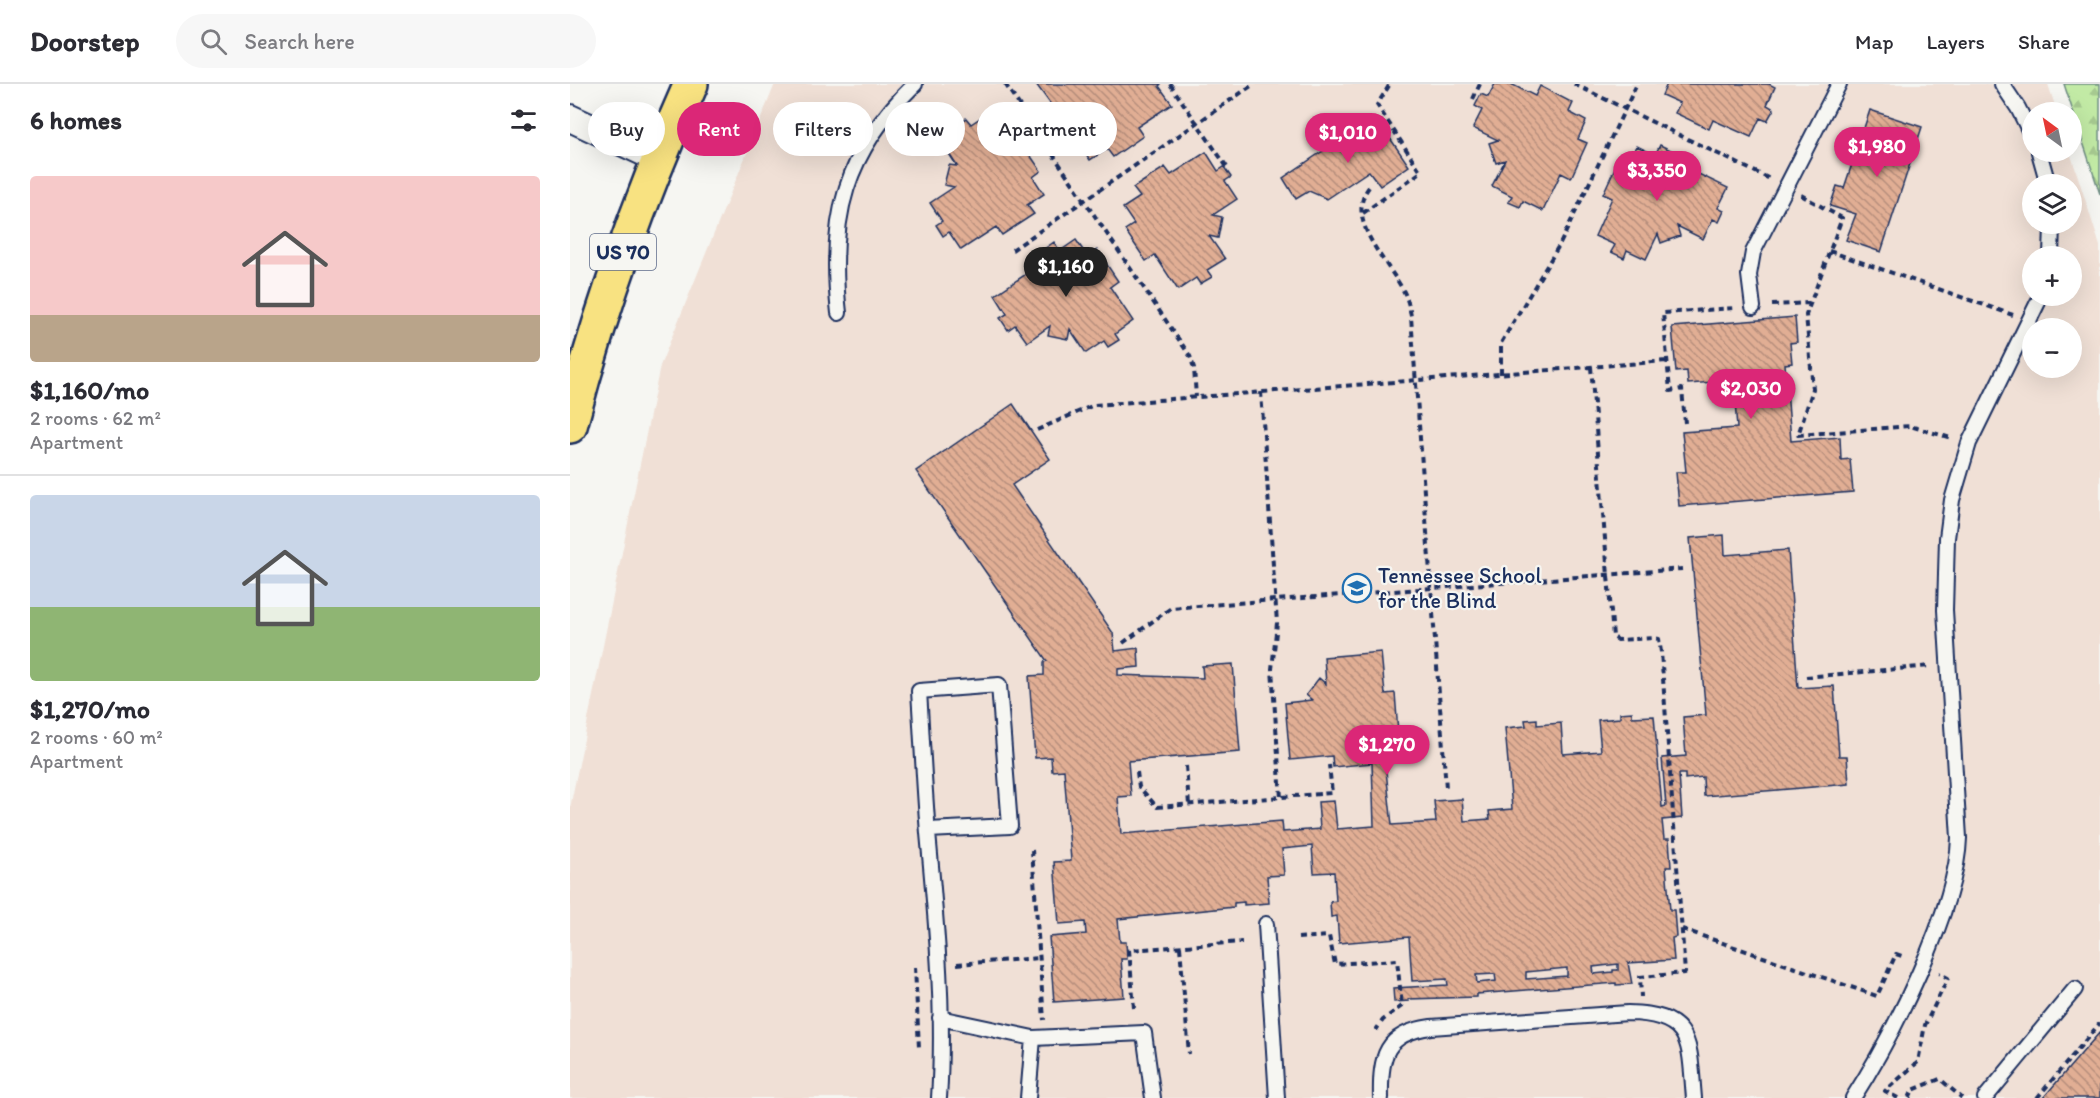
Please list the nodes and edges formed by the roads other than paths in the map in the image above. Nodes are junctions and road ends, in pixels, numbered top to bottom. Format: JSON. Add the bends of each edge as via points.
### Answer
{"nodes":[{"id":1,"x":691,"y":84,"type":"edge"},
{"id":2,"x":915,"y":84,"type":"edge"},
{"id":3,"x":1839,"y":84,"type":"edge"},
{"id":4,"x":2002,"y":84,"type":"edge"},
{"id":5,"x":2022,"y":116,"type":"edge"},
{"id":6,"x":570,"y":118,"type":"edge"},
{"id":7,"x":658,"y":159,"type":"junction"},
{"id":8,"x":2037,"y":306,"type":"edge"},
{"id":9,"x":1753,"y":307,"type":"road end"},
{"id":10,"x":839,"y":313,"type":"dead end"},
{"id":11,"x":571,"y":420,"type":"edge"},
{"id":12,"x":928,"y":830,"type":"junction"},
{"id":13,"x":1266,"y":924,"type":"dead end"},
{"id":14,"x":2075,"y":989,"type":"dead end"},
{"id":15,"x":940,"y":1018,"type":"junction"},
{"id":16,"x":1039,"y":1038,"type":"junction"},
{"id":17,"x":939,"y":1098,"type":"edge"},
{"id":18,"x":1028,"y":1098,"type":"edge"},
{"id":19,"x":1153,"y":1098,"type":"edge"},
{"id":20,"x":1277,"y":1098,"type":"edge"},
{"id":21,"x":1382,"y":1098,"type":"edge"},
{"id":22,"x":1694,"y":1098,"type":"edge"},
{"id":23,"x":1853,"y":1098,"type":"edge"},
{"id":24,"x":1985,"y":1098,"type":"edge"}],
"edges":[{"from":1,"to":7,"type":"main road","number":"US 70"},
{"from":2,"to":10,"type":"lane","via":[[865,147],[844,193],[835,250]]},
{"from":3,"to":9,"type":"lane","via":[[1751,258]]},
{"from":4,"to":5,"type":"lane"},
{"from":6,"to":7,"type":"street"},
{"from":7,"to":11,"type":"main road","number":"US 70","via":[[602,310]]},
{"from":8,"to":23,"type":"lane","via":[[1969,443],[1952,500],[1947,538],[1947,665],[1959,859],[1922,964]]},
{"from":12,"to":12,"type":"lane","via":[[1010,826],[999,685],[919,691]]},
{"from":12,"to":15,"type":"lane"},
{"from":13,"to":20,"type":"lane"},
{"from":14,"to":24,"type":"lane"},
{"from":15,"to":16,"type":"lane"},
{"from":15,"to":17,"type":"lane"},
{"from":16,"to":18,"type":"lane"},
{"from":16,"to":19,"type":"lane","via":[[1144,1032]]},
{"from":21,"to":22,"type":"lane","via":[[1383,1060],[1394,1041],[1407,1031],[1643,1013],[1671,1023],[1688,1039]]}]}
